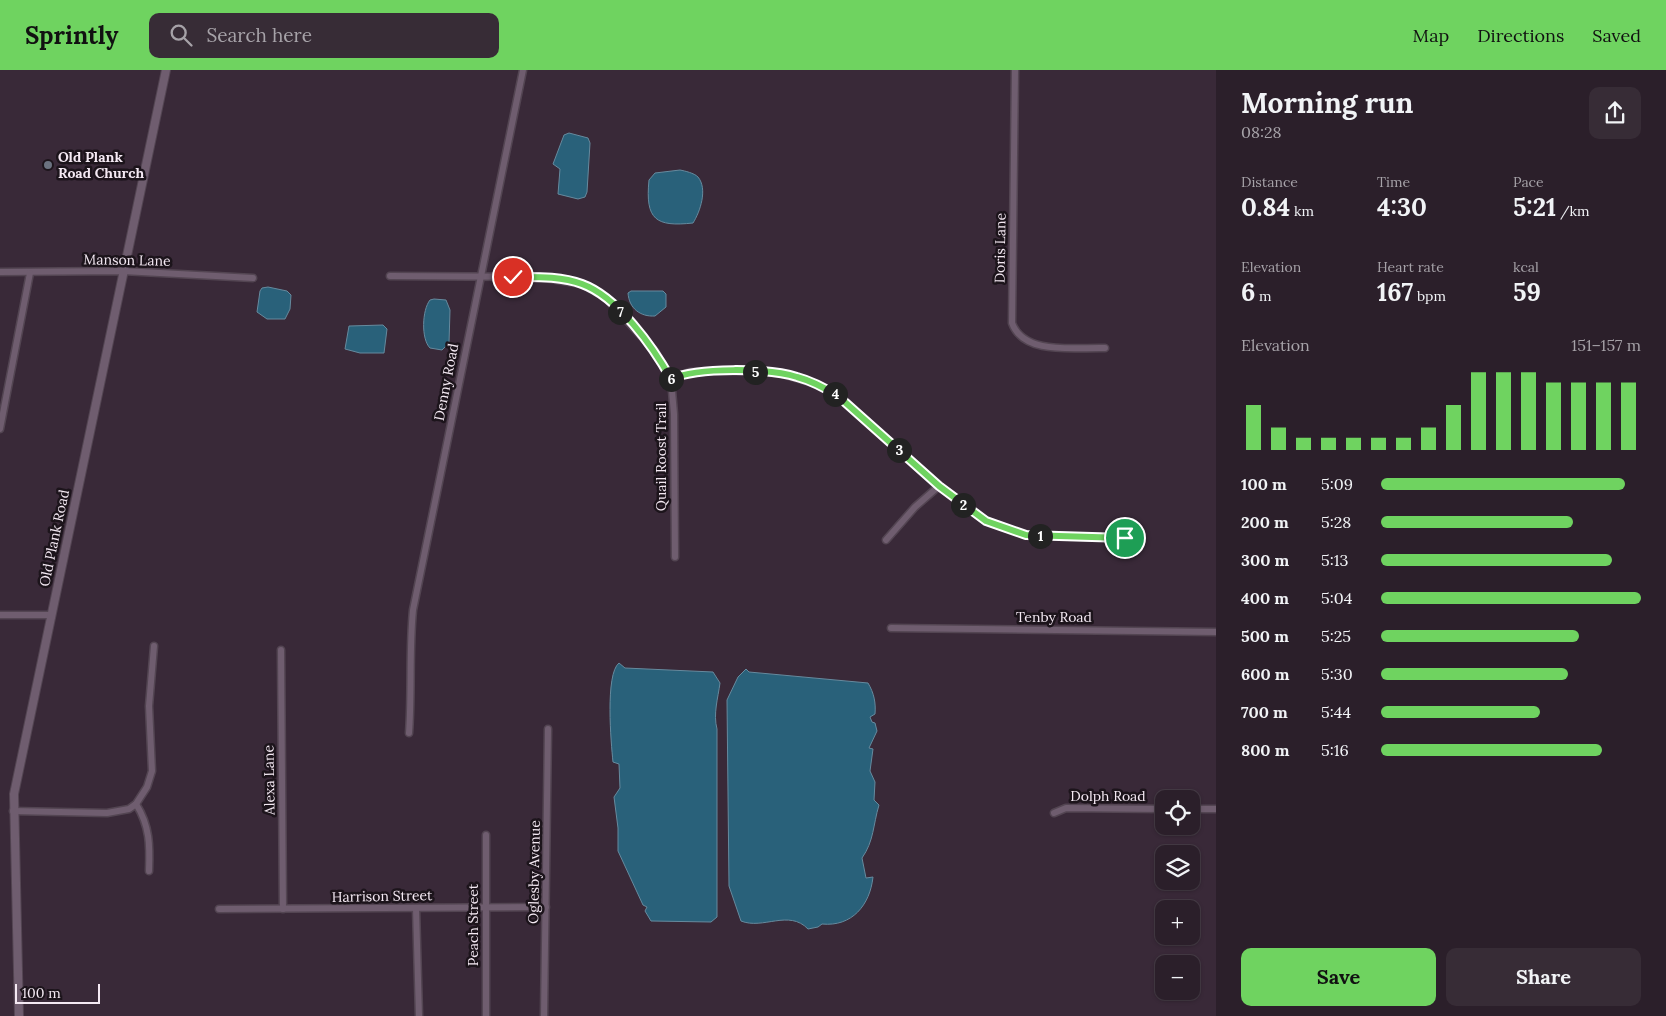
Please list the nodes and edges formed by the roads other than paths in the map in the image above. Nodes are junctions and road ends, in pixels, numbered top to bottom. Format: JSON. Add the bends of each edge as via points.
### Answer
{"nodes":[{"id":1,"x":166,"y":70,"type":"edge"},
{"id":2,"x":523,"y":70,"type":"edge"},
{"id":3,"x":1015,"y":70,"type":"edge"},
{"id":4,"x":123,"y":270,"type":"junction"},
{"id":5,"x":0,"y":272,"type":"edge"},
{"id":6,"x":30,"y":273,"type":"junction"},
{"id":7,"x":390,"y":276,"type":"dead end"},
{"id":8,"x":480,"y":276,"type":"junction"},
{"id":9,"x":253,"y":278,"type":"dead end"},
{"id":10,"x":1104,"y":348,"type":"dead end"},
{"id":11,"x":671,"y":379,"type":"junction"},
{"id":12,"x":0,"y":429,"type":"edge"},
{"id":13,"x":939,"y":486,"type":"junction"},
{"id":14,"x":1125,"y":538,"type":"dead end"},
{"id":15,"x":886,"y":540,"type":"dead end"},
{"id":16,"x":675,"y":557,"type":"dead end"},
{"id":17,"x":0,"y":615,"type":"edge"},
{"id":18,"x":51,"y":615,"type":"junction"},
{"id":19,"x":891,"y":628,"type":"dead end"},
{"id":20,"x":1216,"y":632,"type":"edge"},
{"id":21,"x":154,"y":646,"type":"dead end"},
{"id":22,"x":281,"y":650,"type":"dead end"},
{"id":23,"x":548,"y":729,"type":"dead end"},
{"id":24,"x":409,"y":733,"type":"dead end"},
{"id":25,"x":136,"y":804,"type":"junction"},
{"id":26,"x":1155,"y":809,"type":"edge"},
{"id":27,"x":1200,"y":809,"type":"edge"},
{"id":28,"x":1216,"y":809,"type":"edge"},
{"id":29,"x":13,"y":812,"type":"junction"},
{"id":30,"x":1054,"y":813,"type":"dead end"},
{"id":31,"x":486,"y":835,"type":"dead end"},
{"id":32,"x":149,"y":871,"type":"dead end"},
{"id":33,"x":485,"y":907,"type":"junction"},
{"id":34,"x":546,"y":907,"type":"junction"},
{"id":35,"x":219,"y":908,"type":"dead end"},
{"id":36,"x":416,"y":908,"type":"junction"},
{"id":37,"x":283,"y":909,"type":"junction"},
{"id":38,"x":19,"y":1016,"type":"edge"},
{"id":39,"x":419,"y":1016,"type":"edge"},
{"id":40,"x":486,"y":1016,"type":"edge"},
{"id":41,"x":544,"y":1016,"type":"edge"}],
"edges":[{"from":1,"to":4,"type":"street","name":"Old Plank Road"},
{"from":2,"to":8,"type":"street","name":"Denny Road"},
{"from":3,"to":10,"type":"street","name":"Doris Lane","via":[[1012,323],[1018,335],[1034,346]]},
{"from":4,"to":6,"type":"street","name":"Manson Lane"},
{"from":4,"to":9,"type":"street","name":"Manson Lane"},
{"from":4,"to":18,"type":"street","name":"Old Plank Road"},
{"from":5,"to":6,"type":"street","name":"Manson Lane"},
{"from":6,"to":12,"type":"street"},
{"from":7,"to":8,"type":"street"},
{"from":8,"to":11,"type":"street","name":"Quail Roost Trail","via":[[564,279],[592,288],[606,297],[655,351]]},
{"from":8,"to":24,"type":"street","name":"Denny Road","via":[[413,610]]},
{"from":11,"to":13,"type":"street","via":[[690,372],[734,371],[779,373],[816,384],[838,396]]},
{"from":11,"to":16,"type":"street","name":"Quail Roost Trail"},
{"from":13,"to":14,"type":"street","via":[[972,513],[1016,532],[1043,537]]},
{"from":13,"to":15,"type":"street","via":[[915,506]]},
{"from":17,"to":18,"type":"street"},
{"from":18,"to":29,"type":"street","name":"Old Plank Road"},
{"from":19,"to":20,"type":"street","name":"Tenby Road"},
{"from":21,"to":25,"type":"street","via":[[149,706],[152,772]]},
{"from":22,"to":37,"type":"street","name":"Alexa Lane"},
{"from":23,"to":34,"type":"street","name":"Oglesby Avenue"},
{"from":25,"to":29,"type":"street","via":[[129,809],[107,813]]},
{"from":25,"to":32,"type":"street","via":[[149,837]]},
{"from":26,"to":30,"type":"street","name":"Dolph Road","via":[[1066,808]]},
{"from":27,"to":28,"type":"street"},
{"from":29,"to":38,"type":"street","name":"Old Plank Road"},
{"from":31,"to":33,"type":"street","name":"Peach Street"},
{"from":33,"to":34,"type":"street","name":"Harrison Street"},
{"from":33,"to":36,"type":"street","name":"Harrison Street"},
{"from":33,"to":40,"type":"street","name":"Peach Street"},
{"from":34,"to":41,"type":"street","name":"Oglesby Avenue"},
{"from":35,"to":37,"type":"street","name":"Harrison Street"},
{"from":36,"to":37,"type":"street","name":"Harrison Street"},
{"from":36,"to":39,"type":"street"}]}
